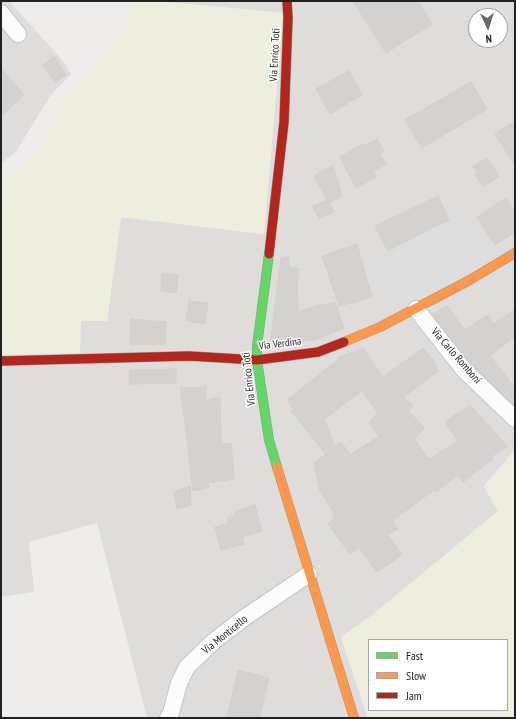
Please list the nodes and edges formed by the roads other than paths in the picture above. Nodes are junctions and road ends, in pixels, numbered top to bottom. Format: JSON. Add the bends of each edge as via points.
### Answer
{"nodes":[{"id":1,"x":288,"y":1,"type":"edge"},
{"id":2,"x":1,"y":13,"type":"edge"},
{"id":3,"x":18,"y":34,"type":"dead end"},
{"id":4,"x":515,"y":253,"type":"edge"},
{"id":5,"x":416,"y":308,"type":"junction"},
{"id":6,"x":257,"y":360,"type":"junction"},
{"id":7,"x":1,"y":361,"type":"edge"},
{"id":8,"x":515,"y":419,"type":"edge"},
{"id":9,"x":309,"y":574,"type":"junction"},
{"id":10,"x":168,"y":718,"type":"edge"},
{"id":11,"x":354,"y":718,"type":"edge"}],
"edges":[{"from":1,"to":6,"type":"street","name":"Via Enrico Toti","via":[[284,122]]},
{"from":2,"to":3,"type":"street"},
{"from":4,"to":5,"type":"street","name":"Via Verdina"},
{"from":5,"to":6,"type":"street","name":"Via Verdina","via":[[380,327],[318,352]]},
{"from":5,"to":8,"type":"street","name":"Via Carlo Romboni","via":[[464,370]]},
{"from":6,"to":7,"type":"street","name":"Via Verdina","via":[[189,356]]},
{"from":6,"to":9,"type":"street","name":"Via Enrico Toti","via":[[269,440]]},
{"from":9,"to":10,"type":"street","name":"Via Monticello","via":[[244,618],[214,641],[187,667]]},
{"from":9,"to":11,"type":"street","name":"Via Enrico Toti"}]}
